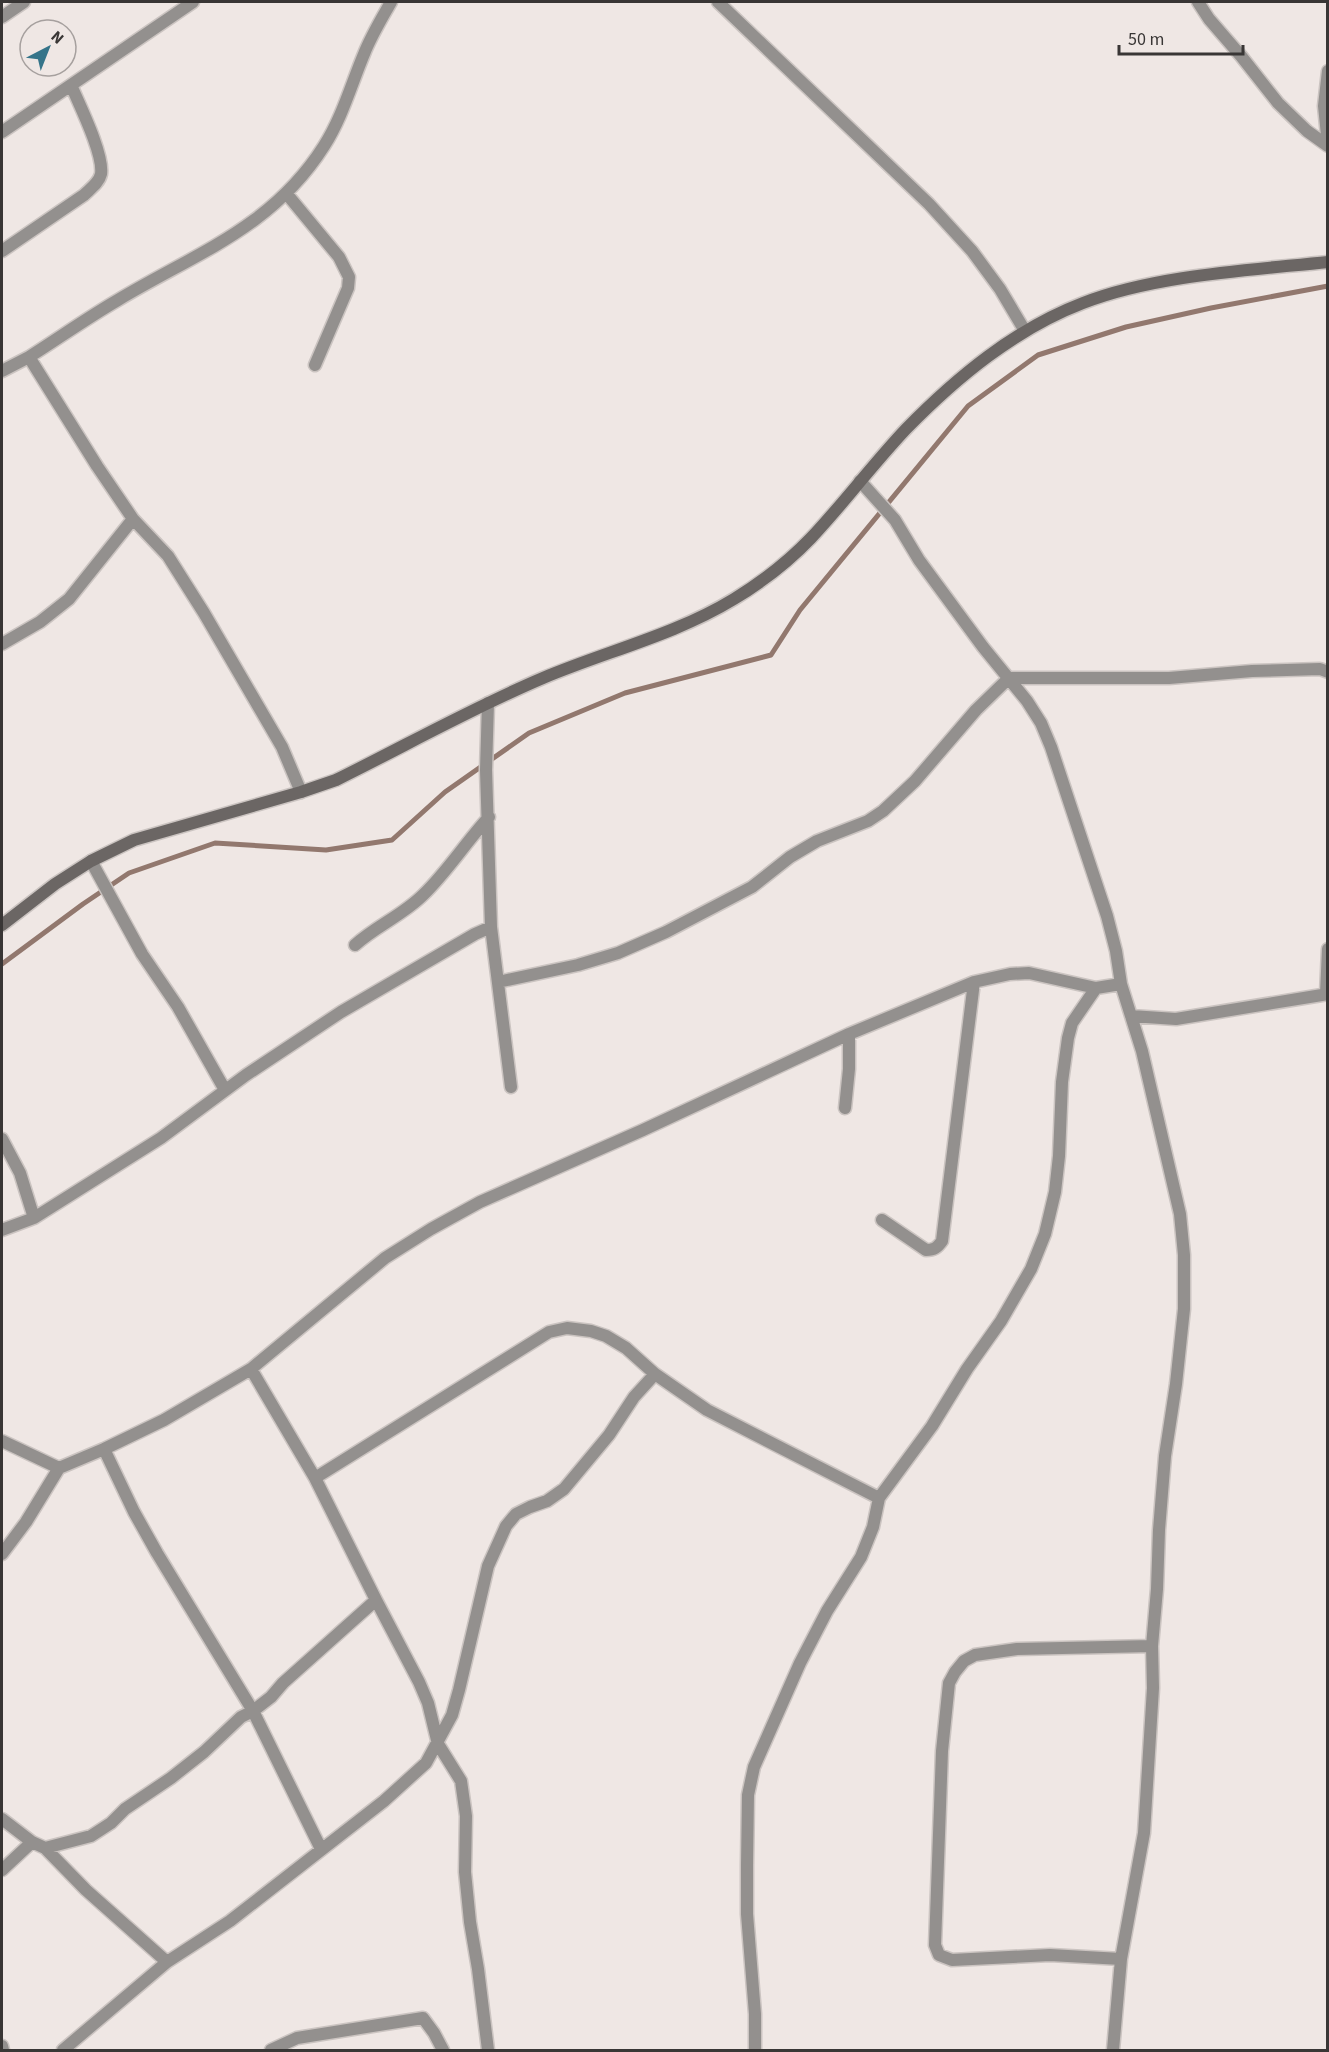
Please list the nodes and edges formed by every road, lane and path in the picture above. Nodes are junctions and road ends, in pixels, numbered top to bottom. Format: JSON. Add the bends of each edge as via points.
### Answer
{"nodes":[{"id":1,"x":24,"y":2,"type":"edge"},
{"id":2,"x":193,"y":2,"type":"edge"},
{"id":3,"x":391,"y":2,"type":"edge"},
{"id":4,"x":718,"y":2,"type":"edge"},
{"id":5,"x":1198,"y":2,"type":"edge"},
{"id":6,"x":2,"y":17,"type":"edge"},
{"id":7,"x":1328,"y":70,"type":"edge"},
{"id":8,"x":71,"y":85,"type":"junction"},
{"id":9,"x":2,"y":132,"type":"edge"},
{"id":10,"x":1328,"y":145,"type":"edge"},
{"id":11,"x":286,"y":193,"type":"junction"},
{"id":12,"x":2,"y":251,"type":"edge"},
{"id":13,"x":1328,"y":262,"type":"edge"},
{"id":14,"x":1025,"y":331,"type":"junction"},
{"id":15,"x":29,"y":357,"type":"junction"},
{"id":16,"x":315,"y":364,"type":"dead end"},
{"id":17,"x":2,"y":371,"type":"edge"},
{"id":18,"x":860,"y":481,"type":"junction"},
{"id":19,"x":133,"y":519,"type":"junction"},
{"id":20,"x":2,"y":644,"type":"edge"},
{"id":21,"x":1328,"y":658,"type":"edge"},
{"id":22,"x":1324,"y":670,"type":"edge"},
{"id":23,"x":1010,"y":678,"type":"junction"},
{"id":24,"x":488,"y":703,"type":"junction"},
{"id":25,"x":301,"y":792,"type":"junction"},
{"id":26,"x":489,"y":817,"type":"junction"},
{"id":27,"x":91,"y":861,"type":"junction"},
{"id":28,"x":2,"y":925,"type":"edge"},
{"id":29,"x":491,"y":927,"type":"junction"},
{"id":30,"x":355,"y":945,"type":"dead end"},
{"id":31,"x":1328,"y":950,"type":"edge"},
{"id":32,"x":498,"y":982,"type":"junction"},
{"id":33,"x":974,"y":982,"type":"junction"},
{"id":34,"x":1121,"y":984,"type":"junction"},
{"id":35,"x":1096,"y":988,"type":"junction"},
{"id":36,"x":1327,"y":994,"type":"edge"},
{"id":37,"x":1131,"y":1016,"type":"junction"},
{"id":38,"x":849,"y":1034,"type":"junction"},
{"id":39,"x":511,"y":1087,"type":"dead end"},
{"id":40,"x":225,"y":1090,"type":"junction"},
{"id":41,"x":845,"y":1108,"type":"dead end"},
{"id":42,"x":2,"y":1138,"type":"edge"},
{"id":43,"x":34,"y":1218,"type":"junction"},
{"id":44,"x":882,"y":1220,"type":"dead end"},
{"id":45,"x":2,"y":1230,"type":"edge"},
{"id":46,"x":251,"y":1370,"type":"junction"},
{"id":47,"x":655,"y":1374,"type":"junction"},
{"id":48,"x":2,"y":1441,"type":"edge"},
{"id":49,"x":104,"y":1449,"type":"junction"},
{"id":50,"x":59,"y":1468,"type":"junction"},
{"id":51,"x":315,"y":1478,"type":"junction"},
{"id":52,"x":879,"y":1498,"type":"junction"},
{"id":53,"x":2,"y":1554,"type":"edge"},
{"id":54,"x":376,"y":1600,"type":"junction"},
{"id":55,"x":1152,"y":1646,"type":"junction"},
{"id":56,"x":253,"y":1711,"type":"junction"},
{"id":57,"x":438,"y":1744,"type":"junction"},
{"id":58,"x":2,"y":1819,"type":"edge"},
{"id":59,"x":32,"y":1842,"type":"junction"},
{"id":60,"x":45,"y":1848,"type":"junction"},
{"id":61,"x":321,"y":1849,"type":"junction"},
{"id":62,"x":2,"y":1870,"type":"edge"},
{"id":63,"x":1121,"y":1959,"type":"junction"},
{"id":64,"x":166,"y":1962,"type":"junction"},
{"id":65,"x":2,"y":2046,"type":"edge"},
{"id":66,"x":3,"y":2050,"type":"edge"},
{"id":67,"x":63,"y":2050,"type":"edge"},
{"id":68,"x":271,"y":2050,"type":"edge"},
{"id":69,"x":443,"y":2050,"type":"edge"},
{"id":70,"x":488,"y":2050,"type":"edge"},
{"id":71,"x":755,"y":2050,"type":"edge"},
{"id":72,"x":1113,"y":2050,"type":"edge"}],
"edges":[{"from":1,"to":6,"type":"street"},
{"from":2,"to":8,"type":"street"},
{"from":3,"to":11,"type":"street","via":[[365,51],[325,146]]},
{"from":4,"to":14,"type":"street","via":[[929,204],[972,251]]},
{"from":5,"to":10,"type":"street","via":[[1278,103]]},
{"from":7,"to":10,"type":"street","via":[[1324,106]]},
{"from":8,"to":9,"type":"street"},
{"from":8,"to":12,"type":"street","via":[[94,142],[101,174],[96,185],[84,195]]},
{"from":11,"to":15,"type":"street","via":[[268,212],[216,246],[118,300]]},
{"from":11,"to":16,"type":"street","via":[[339,257],[350,277]]},
{"from":13,"to":14,"type":"street","via":[[1130,289],[1086,302]]},
{"from":14,"to":18,"type":"street","via":[[937,399]]},
{"from":15,"to":17,"type":"street"},
{"from":15,"to":19,"type":"street"},
{"from":18,"to":23,"type":"street","via":[[895,520],[919,560]]},
{"from":18,"to":24,"type":"street","via":[[810,540],[734,599],[662,634],[542,678]]},
{"from":19,"to":20,"type":"street","via":[[69,599]]},
{"from":19,"to":25,"type":"street","via":[[168,556],[204,613],[282,747]]},
{"from":21,"to":22,"type":"street"},
{"from":22,"to":23,"type":"street","via":[[1169,678]]},
{"from":23,"to":32,"type":"street","via":[[976,710],[915,781],[868,821],[817,841],[752,887],[618,953]]},
{"from":23,"to":34,"type":"street","via":[[1051,747],[1107,916]]},
{"from":24,"to":25,"type":"street","via":[[336,780]]},
{"from":24,"to":26,"type":"street"},
{"from":25,"to":27,"type":"street","via":[[134,840]]},
{"from":26,"to":29,"type":"street"},
{"from":26,"to":30,"type":"street","via":[[421,897]]},
{"from":27,"to":28,"type":"street"},
{"from":27,"to":40,"type":"street"},
{"from":29,"to":32,"type":"street"},
{"from":29,"to":40,"type":"street","via":[[341,1012]]},
{"from":31,"to":36,"type":"street"},
{"from":32,"to":39,"type":"street"},
{"from":33,"to":35,"type":"street","via":[[1029,973]]},
{"from":33,"to":38,"type":"street"},
{"from":33,"to":44,"type":"street","via":[[942,1241],[938,1247],[926,1250]]},
{"from":34,"to":35,"type":"street"},
{"from":34,"to":37,"type":"street"},
{"from":35,"to":52,"type":"street","via":[[1072,1023],[1068,1038],[1055,1192],[1045,1234],[1001,1321]]},
{"from":36,"to":37,"type":"street","via":[[1176,1019]]},
{"from":37,"to":55,"type":"street","via":[[1169,1160],[1184,1255],[1184,1309],[1165,1456]]},
{"from":38,"to":41,"type":"street"},
{"from":38,"to":46,"type":"street","via":[[480,1202],[431,1229],[385,1258]]},
{"from":40,"to":43,"type":"street","via":[[161,1138]]},
{"from":42,"to":43,"type":"street","via":[[20,1173]]},
{"from":43,"to":45,"type":"street"},
{"from":46,"to":49,"type":"street"},
{"from":46,"to":51,"type":"street"},
{"from":47,"to":51,"type":"street","via":[[626,1347],[606,1336],[567,1328],[549,1332]]},
{"from":47,"to":52,"type":"street","via":[[708,1410]]},
{"from":47,"to":57,"type":"street","via":[[564,1489],[547,1502],[516,1514],[506,1526],[488,1566],[452,1715]]},
{"from":48,"to":50,"type":"street"},
{"from":49,"to":50,"type":"street"},
{"from":49,"to":56,"type":"street","via":[[157,1554]]},
{"from":50,"to":53,"type":"street"},
{"from":51,"to":54,"type":"street"},
{"from":52,"to":71,"type":"street","via":[[861,1557],[826,1611],[800,1663],[750,1780],[747,1914]]},
{"from":54,"to":56,"type":"street"},
{"from":54,"to":57,"type":"street","via":[[419,1682]]},
{"from":55,"to":63,"type":"street","via":[[1144,1833]]},
{"from":55,"to":63,"type":"street","via":[[1017,1649],[975,1655],[964,1661],[949,1683],[943,1740],[936,1951],[952,1960],[1050,1955]]},
{"from":56,"to":60,"type":"street","via":[[241,1716],[204,1752],[124,1809],[111,1823],[91,1836]]},
{"from":56,"to":61,"type":"street"},
{"from":57,"to":61,"type":"street","via":[[426,1763],[384,1802]]},
{"from":57,"to":70,"type":"street","via":[[460,1781],[466,1815],[465,1872]]},
{"from":58,"to":59,"type":"street"},
{"from":59,"to":60,"type":"street"},
{"from":59,"to":62,"type":"street"},
{"from":60,"to":64,"type":"street"},
{"from":61,"to":64,"type":"street","via":[[230,1921]]},
{"from":63,"to":72,"type":"street"},
{"from":64,"to":67,"type":"street"},
{"from":65,"to":66,"type":"street"},
{"from":68,"to":69,"type":"street","via":[[297,2038],[423,2018]]}]}
